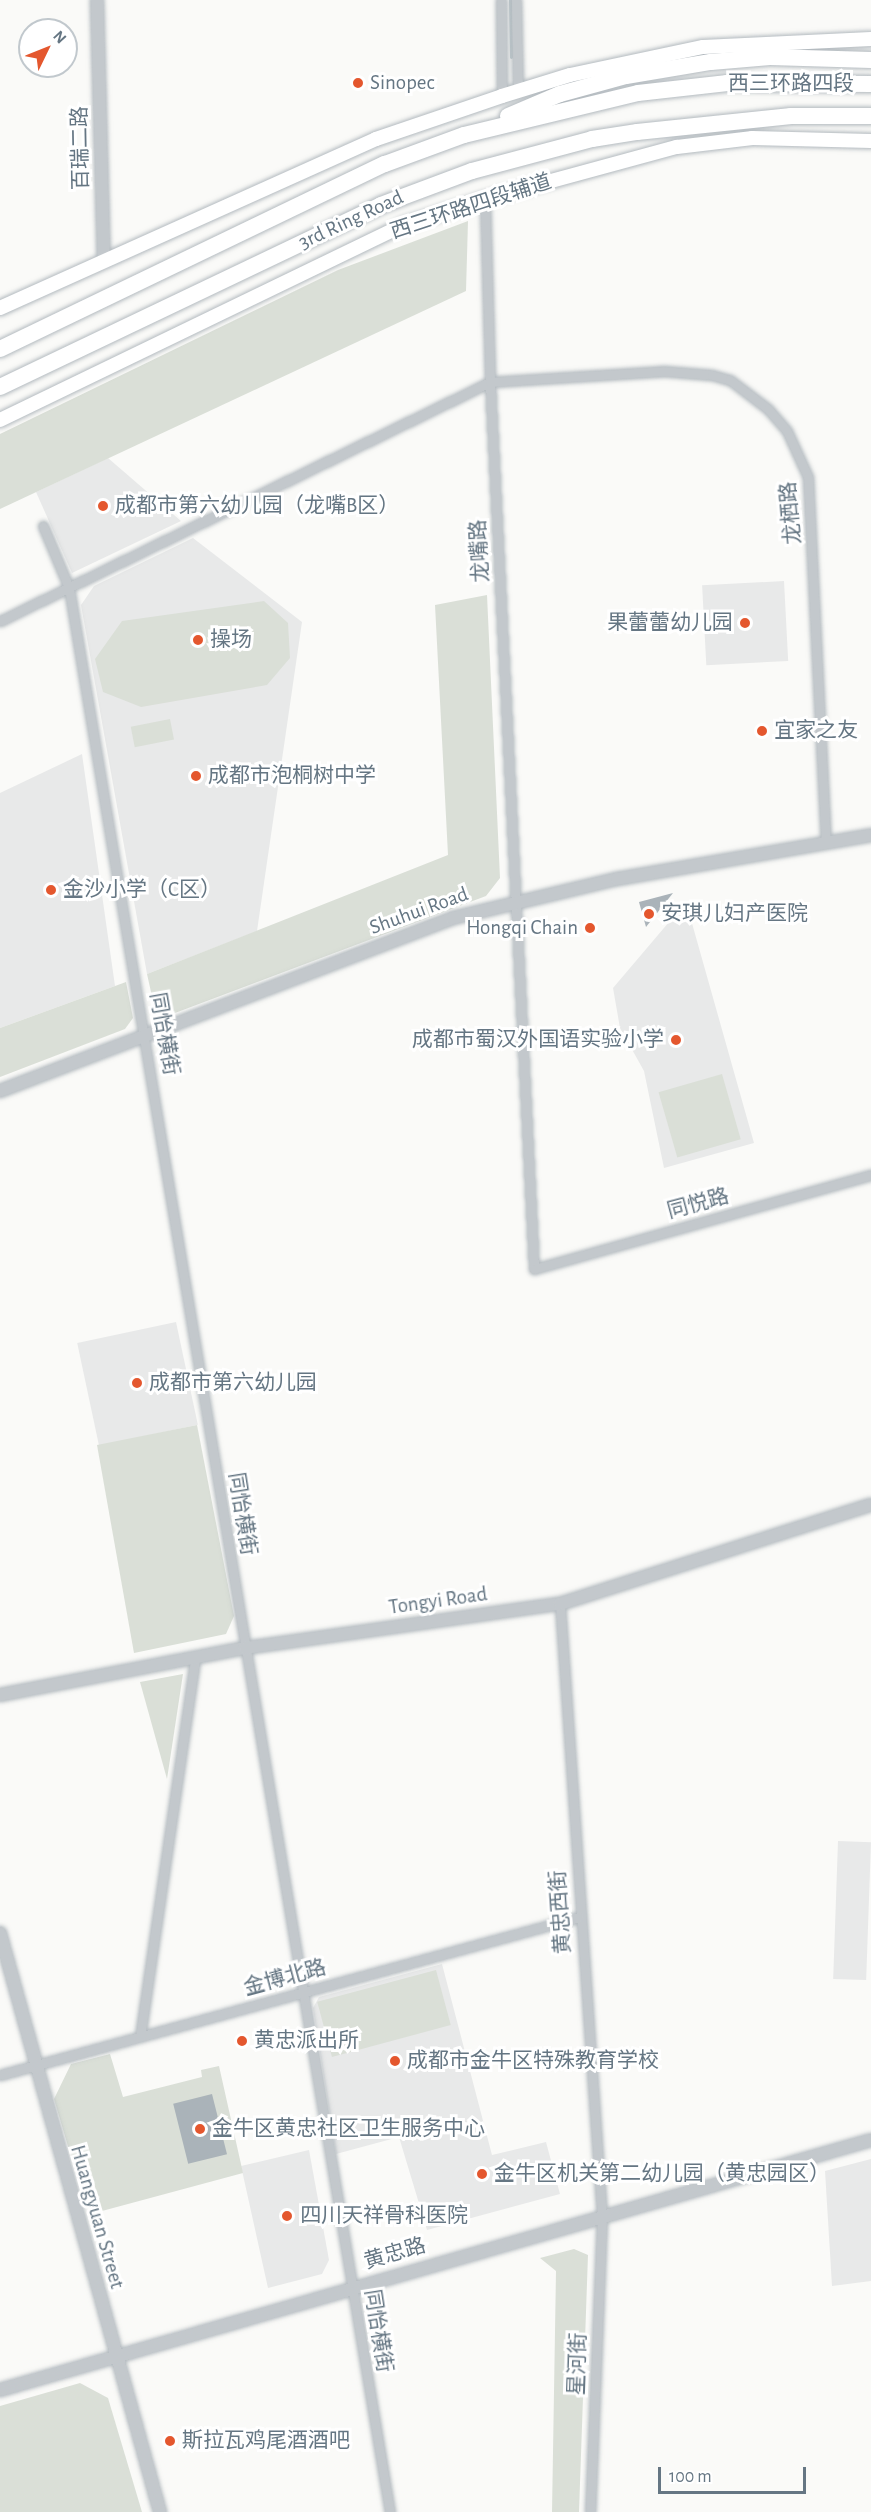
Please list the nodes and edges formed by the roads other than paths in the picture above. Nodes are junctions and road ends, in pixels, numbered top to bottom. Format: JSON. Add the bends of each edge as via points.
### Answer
{"nodes":[{"id":1,"x":97,"y":0,"type":"edge"},
{"id":2,"x":501,"y":0,"type":"edge"},
{"id":3,"x":516,"y":0,"type":"edge"},
{"id":4,"x":871,"y":39,"type":"edge"},
{"id":5,"x":871,"y":60,"type":"edge"},
{"id":6,"x":871,"y":84,"type":"edge"},
{"id":7,"x":710,"y":85,"type":"joint"},
{"id":8,"x":518,"y":91,"type":"junction"},
{"id":9,"x":502,"y":96,"type":"junction"},
{"id":10,"x":791,"y":116,"type":"junction"},
{"id":11,"x":871,"y":116,"type":"edge"},
{"id":12,"x":725,"y":122,"type":"joint"},
{"id":13,"x":871,"y":127,"type":"edge"},
{"id":14,"x":464,"y":135,"type":"junction"},
{"id":15,"x":871,"y":141,"type":"edge"},
{"id":16,"x":485,"y":199,"type":"junction"},
{"id":17,"x":104,"y":260,"type":"junction"},
{"id":18,"x":0,"y":308,"type":"edge"},
{"id":19,"x":0,"y":349,"type":"edge"},
{"id":20,"x":490,"y":382,"type":"junction"},
{"id":21,"x":0,"y":387,"type":"edge"},
{"id":22,"x":0,"y":420,"type":"edge"},
{"id":23,"x":44,"y":526,"type":"dead end"},
{"id":24,"x":69,"y":588,"type":"junction"},
{"id":25,"x":0,"y":621,"type":"edge"},
{"id":26,"x":871,"y":835,"type":"edge"},
{"id":27,"x":826,"y":843,"type":"junction"},
{"id":28,"x":514,"y":900,"type":"junction"},
{"id":29,"x":147,"y":1037,"type":"junction"},
{"id":30,"x":0,"y":1091,"type":"edge"},
{"id":31,"x":871,"y":1175,"type":"edge"},
{"id":32,"x":534,"y":1269,"type":"joint"},
{"id":33,"x":871,"y":1505,"type":"edge"},
{"id":34,"x":560,"y":1604,"type":"junction"},
{"id":35,"x":245,"y":1648,"type":"junction"},
{"id":36,"x":195,"y":1658,"type":"junction"},
{"id":37,"x":0,"y":1695,"type":"edge"},
{"id":38,"x":579,"y":1917,"type":"junction"},
{"id":39,"x":0,"y":1932,"type":"edge"},
{"id":40,"x":303,"y":1992,"type":"junction"},
{"id":41,"x":140,"y":2037,"type":"junction"},
{"id":42,"x":33,"y":2065,"type":"junction"},
{"id":43,"x":0,"y":2074,"type":"edge"},
{"id":44,"x":871,"y":2140,"type":"edge"},
{"id":45,"x":602,"y":2217,"type":"junction"},
{"id":46,"x":352,"y":2286,"type":"junction"},
{"id":47,"x":116,"y":2358,"type":"junction"},
{"id":48,"x":0,"y":2390,"type":"edge"},
{"id":49,"x":160,"y":2512,"type":"edge"},
{"id":50,"x":390,"y":2512,"type":"edge"},
{"id":51,"x":590,"y":2512,"type":"edge"}],
"edges":[{"from":1,"to":17,"type":"street","name":"百瑞二路"},
{"from":2,"to":9,"type":"street"},
{"from":3,"to":8,"type":"street"},
{"from":4,"to":8,"type":"main road","via":[[703,47],[570,75]]},
{"from":5,"to":14,"type":"highway","via":[[728,61],[627,76],[560,94]]},
{"from":6,"to":7,"type":"highway","name":"西三环路四段"},
{"from":7,"to":14,"type":"highway","name":"3rd Ring Road","via":[[638,93]]},
{"from":8,"to":9,"type":"main road"},
{"from":9,"to":17,"type":"main road","via":[[376,139]]},
{"from":10,"to":11,"type":"highway","name":"西三环路四段"},
{"from":10,"to":12,"type":"highway","name":"西三环路四段"},
{"from":10,"to":13,"type":"highway"},
{"from":12,"to":21,"type":"highway","name":"3rd Ring Road","via":[[592,139],[416,191]]},
{"from":14,"to":19,"type":"highway","name":"3rd Ring Road","via":[[385,164]]},
{"from":15,"to":16,"type":"main road","name":"西三环路四段辅道","via":[[752,138],[677,147]]},
{"from":16,"to":20,"type":"street","name":"龙嘴路"},
{"from":16,"to":22,"type":"main road","name":"西三环路四段辅道","via":[[403,225]]},
{"from":17,"to":18,"type":"main road"},
{"from":20,"to":24,"type":"street"},
{"from":20,"to":27,"type":"street","name":"龙栖路","via":[[663,371],[712,375],[751,393],[787,431],[809,486]]},
{"from":20,"to":28,"type":"street","name":"龙嘴路"},
{"from":23,"to":24,"type":"street","name":"同怡横街"},
{"from":24,"to":25,"type":"street"},
{"from":24,"to":29,"type":"street","name":"同怡横街"},
{"from":26,"to":27,"type":"street","name":"Shuhui Road"},
{"from":27,"to":28,"type":"street","name":"Shuhui Road"},
{"from":28,"to":29,"type":"street","name":"Shuhui Road","via":[[453,918]]},
{"from":28,"to":32,"type":"street","name":"龙嘴路"},
{"from":29,"to":30,"type":"street","name":"Shuhui Road"},
{"from":29,"to":35,"type":"street","name":"同怡横街"},
{"from":31,"to":32,"type":"street","name":"同悦路"},
{"from":33,"to":34,"type":"street","name":"Tongyi Road"},
{"from":34,"to":35,"type":"street","name":"Tongyi Road"},
{"from":34,"to":38,"type":"street","name":"黄忠西街"},
{"from":35,"to":36,"type":"street","name":"Tongyi Road"},
{"from":35,"to":40,"type":"street","name":"同怡横街"},
{"from":36,"to":37,"type":"street","name":"Tongyi Road"},
{"from":36,"to":41,"type":"street"},
{"from":38,"to":40,"type":"street","name":"金博北路"},
{"from":38,"to":45,"type":"street","name":"黄忠西街"},
{"from":39,"to":42,"type":"street","name":"Huangyuan Street"},
{"from":40,"to":41,"type":"street","name":"金博北路"},
{"from":40,"to":46,"type":"street","name":"同怡横街"},
{"from":41,"to":42,"type":"street","name":"金博北路"},
{"from":42,"to":43,"type":"street","name":"金博北路"},
{"from":42,"to":47,"type":"street","name":"Huangyuan Street"},
{"from":44,"to":45,"type":"street","name":"黄忠路"},
{"from":45,"to":46,"type":"street","name":"黄忠路"},
{"from":45,"to":51,"type":"street","name":"星河街"},
{"from":46,"to":47,"type":"street","name":"黄忠路"},
{"from":46,"to":50,"type":"street","name":"同怡横街"},
{"from":47,"to":48,"type":"street","name":"黄忠路"},
{"from":47,"to":49,"type":"street","name":"Huangyuan Street"}]}
